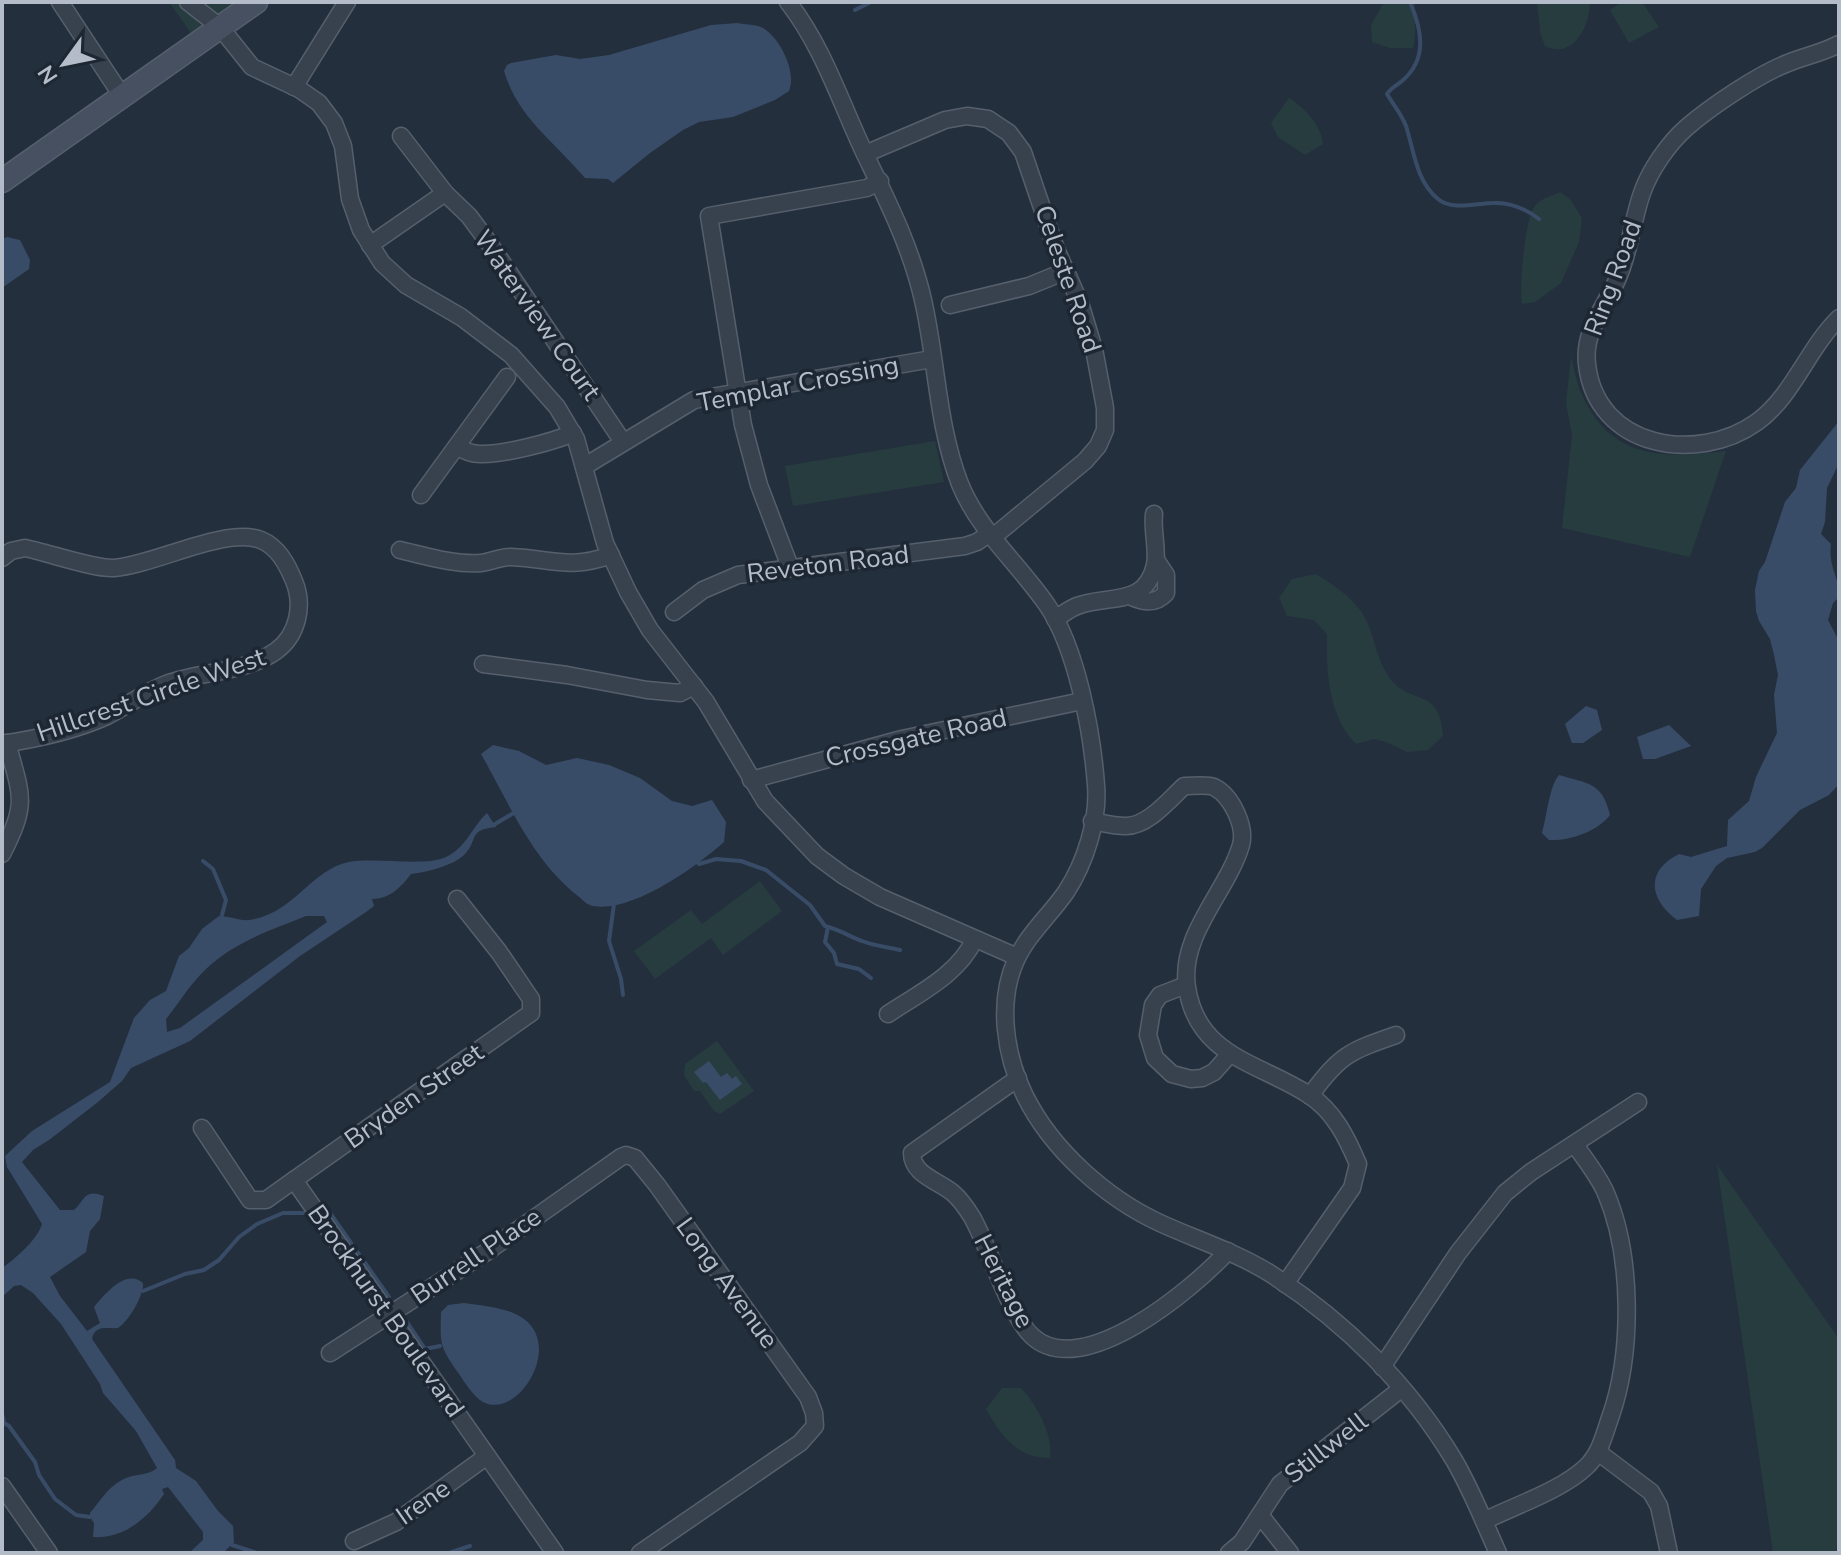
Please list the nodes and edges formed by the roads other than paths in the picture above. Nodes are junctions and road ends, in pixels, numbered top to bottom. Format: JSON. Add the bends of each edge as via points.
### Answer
{"nodes":[{"id":1,"x":60,"y":2,"type":"edge"},
{"id":2,"x":188,"y":2,"type":"edge"},
{"id":3,"x":256,"y":2,"type":"edge"},
{"id":4,"x":347,"y":2,"type":"edge"},
{"id":5,"x":788,"y":2,"type":"edge"},
{"id":6,"x":220,"y":27,"type":"junction"},
{"id":7,"x":1839,"y":44,"type":"edge"},
{"id":8,"x":294,"y":87,"type":"junction"},
{"id":9,"x":122,"y":96,"type":"junction"},
{"id":10,"x":401,"y":136,"type":"dead end"},
{"id":11,"x":865,"y":154,"type":"junction"},
{"id":12,"x":2,"y":181,"type":"edge"},
{"id":13,"x":880,"y":181,"type":"junction"},
{"id":14,"x":445,"y":193,"type":"junction"},
{"id":15,"x":370,"y":245,"type":"junction"},
{"id":16,"x":1066,"y":271,"type":"junction"},
{"id":17,"x":950,"y":305,"type":"dead end"},
{"id":18,"x":1839,"y":318,"type":"edge"},
{"id":19,"x":932,"y":359,"type":"junction"},
{"id":20,"x":507,"y":377,"type":"dead end"},
{"id":21,"x":737,"y":391,"type":"junction"},
{"id":22,"x":573,"y":433,"type":"junction"},
{"id":23,"x":623,"y":442,"type":"junction"},
{"id":24,"x":457,"y":446,"type":"junction"},
{"id":25,"x":585,"y":466,"type":"junction"},
{"id":26,"x":421,"y":495,"type":"dead end"},
{"id":27,"x":1154,"y":514,"type":"dead end"},
{"id":28,"x":991,"y":535,"type":"junction"},
{"id":29,"x":400,"y":550,"type":"dead end"},
{"id":30,"x":611,"y":555,"type":"junction"},
{"id":31,"x":2,"y":558,"type":"edge"},
{"id":32,"x":790,"y":567,"type":"junction"},
{"id":33,"x":674,"y":612,"type":"dead end"},
{"id":34,"x":1055,"y":619,"type":"junction"},
{"id":35,"x":483,"y":664,"type":"dead end"},
{"id":36,"x":694,"y":686,"type":"junction"},
{"id":37,"x":1082,"y":701,"type":"junction"},
{"id":38,"x":5,"y":744,"type":"edge"},
{"id":39,"x":751,"y":780,"type":"junction"},
{"id":40,"x":1092,"y":821,"type":"junction"},
{"id":41,"x":2,"y":854,"type":"edge"},
{"id":42,"x":457,"y":899,"type":"dead end"},
{"id":43,"x":974,"y":940,"type":"junction"},
{"id":44,"x":1017,"y":957,"type":"junction"},
{"id":45,"x":1186,"y":985,"type":"junction"},
{"id":46,"x":888,"y":1014,"type":"dead end"},
{"id":47,"x":1396,"y":1035,"type":"dead end"},
{"id":48,"x":1229,"y":1055,"type":"junction"},
{"id":49,"x":1018,"y":1078,"type":"junction"},
{"id":50,"x":1310,"y":1096,"type":"junction"},
{"id":51,"x":1638,"y":1102,"type":"dead end"},
{"id":52,"x":202,"y":1128,"type":"dead end"},
{"id":53,"x":1575,"y":1145,"type":"junction"},
{"id":54,"x":621,"y":1157,"type":"joint"},
{"id":55,"x":294,"y":1180,"type":"junction"},
{"id":56,"x":1228,"y":1251,"type":"junction"},
{"id":57,"x":1285,"y":1284,"type":"junction"},
{"id":58,"x":387,"y":1315,"type":"junction"},
{"id":59,"x":330,"y":1353,"type":"dead end"},
{"id":60,"x":1382,"y":1367,"type":"junction"},
{"id":61,"x":1401,"y":1389,"type":"junction"},
{"id":62,"x":1598,"y":1452,"type":"junction"},
{"id":63,"x":487,"y":1456,"type":"junction"},
{"id":64,"x":2,"y":1486,"type":"edge"},
{"id":65,"x":1260,"y":1515,"type":"junction"},
{"id":66,"x":1484,"y":1521,"type":"junction"},
{"id":67,"x":354,"y":1541,"type":"dead end"},
{"id":68,"x":49,"y":1553,"type":"edge"},
{"id":69,"x":555,"y":1553,"type":"edge"},
{"id":70,"x":640,"y":1553,"type":"edge"},
{"id":71,"x":1229,"y":1553,"type":"edge"},
{"id":72,"x":1290,"y":1553,"type":"edge"},
{"id":73,"x":1498,"y":1553,"type":"edge"},
{"id":74,"x":1669,"y":1553,"type":"edge"}],
"edges":[{"from":1,"to":9,"type":"street"},
{"from":2,"to":6,"type":"street"},
{"from":3,"to":6,"type":"street"},
{"from":4,"to":8,"type":"street"},
{"from":5,"to":11,"type":"street","via":[[808,28]]},
{"from":6,"to":8,"type":"street","via":[[252,67]]},
{"from":6,"to":9,"type":"street"},
{"from":7,"to":18,"type":"street","name":"Ring Road","via":[[1761,77],[1684,129],[1654,168],[1618,279],[1588,335],[1594,393],[1609,416],[1659,444],[1721,442],[1758,421],[1785,393]]},
{"from":8,"to":15,"type":"street","via":[[319,103],[334,123],[343,146],[350,199]]},
{"from":9,"to":12,"type":"street"},
{"from":10,"to":14,"type":"street","name":"Waterview Court"},
{"from":11,"to":13,"type":"street"},
{"from":11,"to":16,"type":"street","name":"Celeste Road","via":[[945,120],[988,119],[1009,133],[1023,152]]},
{"from":13,"to":19,"type":"street","via":[[913,263]]},
{"from":13,"to":21,"type":"street","via":[[867,188],[709,216]]},
{"from":14,"to":15,"type":"street"},
{"from":14,"to":23,"type":"street","name":"Waterview Court","via":[[489,243]]},
{"from":15,"to":22,"type":"street","via":[[406,285],[511,355]]},
{"from":16,"to":17,"type":"street"},
{"from":16,"to":28,"type":"street","name":"Celeste Road","via":[[1094,349],[1105,430],[1085,461]]},
{"from":19,"to":21,"type":"street","name":"Templar Crossing"},
{"from":19,"to":28,"type":"street","via":[[948,449],[974,513]]},
{"from":20,"to":24,"type":"street"},
{"from":21,"to":23,"type":"street","name":"Templar Crossing","via":[[694,400]]},
{"from":21,"to":32,"type":"street","via":[[759,485]]},
{"from":22,"to":24,"type":"street","via":[[480,454]]},
{"from":22,"to":25,"type":"street"},
{"from":23,"to":25,"type":"street","name":"Templar Crossing"},
{"from":24,"to":26,"type":"street"},
{"from":25,"to":30,"type":"street"},
{"from":27,"to":34,"type":"street","via":[[1156,560],[1152,575],[1132,597],[1075,606]]},
{"from":28,"to":32,"type":"street","name":"Reveton Road","via":[[965,546]]},
{"from":28,"to":34,"type":"street"},
{"from":29,"to":30,"type":"street","via":[[481,563],[508,556],[570,565]]},
{"from":30,"to":36,"type":"street","via":[[650,630]]},
{"from":31,"to":38,"type":"street","name":"Hillcrest Circle West","via":[[25,548],[111,569],[232,537],[255,538],[284,560],[300,609],[278,650],[260,660],[164,684],[100,719]]},
{"from":32,"to":33,"type":"street","name":"Reveton Road","via":[[738,575],[703,590]]},
{"from":34,"to":37,"type":"street"},
{"from":35,"to":36,"type":"street","via":[[647,690],[680,693]]},
{"from":36,"to":39,"type":"street"},
{"from":37,"to":39,"type":"street","name":"Crossgate Road","via":[[887,742]]},
{"from":37,"to":40,"type":"street","via":[[1097,790]]},
{"from":38,"to":41,"type":"street","via":[[22,800]]},
{"from":39,"to":43,"type":"street","via":[[790,830],[844,876]]},
{"from":40,"to":44,"type":"street","via":[[1087,854]]},
{"from":40,"to":45,"type":"street","via":[[1135,825],[1184,786],[1213,786],[1239,818],[1242,843],[1202,921]]},
{"from":42,"to":55,"type":"street","name":"Bryden Street","via":[[507,963],[532,1009]]},
{"from":43,"to":44,"type":"street"},
{"from":43,"to":46,"type":"street","via":[[967,957]]},
{"from":44,"to":49,"type":"street","via":[[1010,976],[1006,1038]]},
{"from":45,"to":48,"type":"street","via":[[1200,1024]]},
{"from":45,"to":48,"type":"street","via":[[1160,995],[1153,1005],[1148,1035],[1155,1058],[1172,1074],[1191,1079],[1214,1072]]},
{"from":47,"to":50,"type":"street","via":[[1343,1056]]},
{"from":48,"to":50,"type":"street"},
{"from":49,"to":56,"type":"street","via":[[1059,1145],[1105,1189],[1159,1223]]},
{"from":49,"to":56,"type":"street","name":"Heritage","via":[[912,1153],[912,1161],[954,1194],[971,1216],[1031,1335],[1049,1348],[1106,1340],[1176,1300]]},
{"from":50,"to":57,"type":"street","via":[[1335,1120],[1358,1164],[1352,1188]]},
{"from":51,"to":53,"type":"street"},
{"from":52,"to":55,"type":"street","name":"Brockhurst Boulevard","via":[[250,1200],[266,1200]]},
{"from":53,"to":60,"type":"street","via":[[1531,1172],[1486,1214]]},
{"from":53,"to":62,"type":"street","via":[[1604,1190],[1614,1218],[1626,1299],[1627,1339],[1619,1386]]},
{"from":54,"to":58,"type":"street","name":"Burrell Place"},
{"from":54,"to":70,"type":"street","name":"Long Avenue","via":[[635,1158],[666,1197],[808,1397],[815,1426],[800,1443]]},
{"from":55,"to":58,"type":"street","name":"Brockhurst Boulevard"},
{"from":56,"to":57,"type":"street"},
{"from":57,"to":60,"type":"street","via":[[1342,1327]]},
{"from":58,"to":59,"type":"street","name":"Burrell Place"},
{"from":58,"to":63,"type":"street","name":"Brockhurst Boulevard"},
{"from":60,"to":61,"type":"street"},
{"from":61,"to":65,"type":"street","name":"Stillwell","via":[[1280,1484]]},
{"from":61,"to":66,"type":"street","via":[[1453,1459]]},
{"from":62,"to":66,"type":"street","via":[[1586,1468],[1558,1485]]},
{"from":62,"to":74,"type":"street","via":[[1651,1492]]},
{"from":63,"to":67,"type":"street","name":"Irene","via":[[396,1522]]},
{"from":63,"to":69,"type":"street","name":"Brockhurst Boulevard"},
{"from":64,"to":68,"type":"street"},
{"from":65,"to":71,"type":"street","name":"Stillwell"},
{"from":65,"to":72,"type":"street"},
{"from":66,"to":73,"type":"street"}]}
